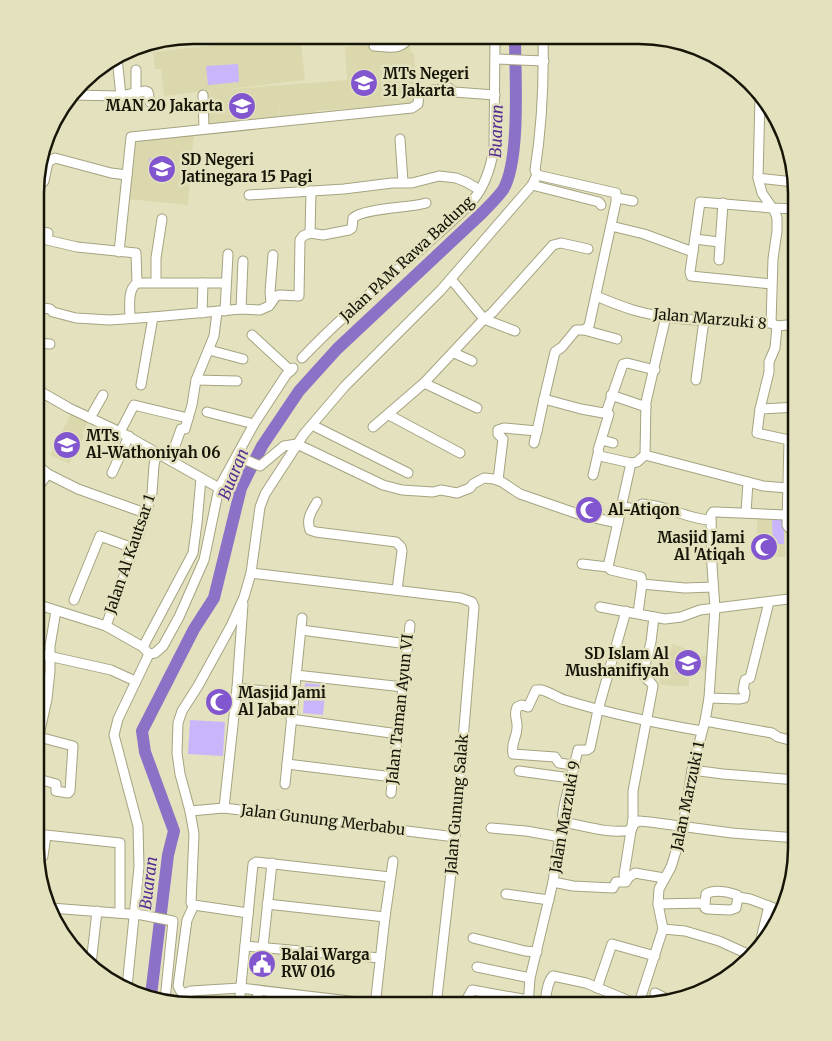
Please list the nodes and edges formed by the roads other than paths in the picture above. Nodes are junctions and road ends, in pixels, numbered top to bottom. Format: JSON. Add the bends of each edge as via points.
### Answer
{"nodes":[{"id":1,"x":406,"y":44,"type":"edge"},
{"id":2,"x":496,"y":44,"type":"edge"},
{"id":3,"x":542,"y":44,"type":"edge"},
{"id":4,"x":374,"y":46,"type":"dead end"},
{"id":5,"x":497,"y":59,"type":"junction"},
{"id":6,"x":542,"y":60,"type":"junction"},
{"id":7,"x":118,"y":64,"type":"edge"},
{"id":8,"x":136,"y":70,"type":"dead end"},
{"id":9,"x":136,"y":93,"type":"junction"},
{"id":10,"x":81,"y":94,"type":"edge"},
{"id":11,"x":203,"y":94,"type":"dead end"},
{"id":12,"x":495,"y":95,"type":"junction"},
{"id":13,"x":121,"y":96,"type":"junction"},
{"id":14,"x":150,"y":102,"type":"dead end"},
{"id":15,"x":760,"y":106,"type":"edge"},
{"id":16,"x":204,"y":130,"type":"junction"},
{"id":17,"x":400,"y":139,"type":"dead end"},
{"id":18,"x":49,"y":157,"type":"edge"},
{"id":19,"x":55,"y":158,"type":"junction"},
{"id":20,"x":127,"y":175,"type":"junction"},
{"id":21,"x":537,"y":175,"type":"junction"},
{"id":22,"x":45,"y":177,"type":"edge"},
{"id":23,"x":758,"y":178,"type":"junction"},
{"id":24,"x":787,"y":181,"type":"edge"},
{"id":25,"x":403,"y":182,"type":"junction"},
{"id":26,"x":532,"y":184,"type":"junction"},
{"id":27,"x":480,"y":190,"type":"junction"},
{"id":28,"x":310,"y":191,"type":"junction"},
{"id":29,"x":250,"y":195,"type":"dead end"},
{"id":30,"x":617,"y":198,"type":"junction"},
{"id":31,"x":633,"y":202,"type":"dead end"},
{"id":32,"x":426,"y":203,"type":"dead end"},
{"id":33,"x":723,"y":203,"type":"junction"},
{"id":34,"x":601,"y":205,"type":"dead end"},
{"id":35,"x":772,"y":208,"type":"junction"},
{"id":36,"x":788,"y":209,"type":"edge"},
{"id":37,"x":162,"y":219,"type":"dead end"},
{"id":38,"x":611,"y":226,"type":"junction"},
{"id":39,"x":44,"y":233,"type":"edge"},
{"id":40,"x":310,"y":234,"type":"junction"},
{"id":41,"x":695,"y":239,"type":"junction"},
{"id":42,"x":719,"y":242,"type":"junction"},
{"id":43,"x":588,"y":249,"type":"dead end"},
{"id":44,"x":119,"y":252,"type":"junction"},
{"id":45,"x":693,"y":252,"type":"junction"},
{"id":46,"x":228,"y":254,"type":"dead end"},
{"id":47,"x":272,"y":255,"type":"dead end"},
{"id":48,"x":719,"y":260,"type":"dead end"},
{"id":49,"x":243,"y":261,"type":"dead end"},
{"id":50,"x":451,"y":279,"type":"junction"},
{"id":51,"x":156,"y":282,"type":"junction"},
{"id":52,"x":137,"y":283,"type":"junction"},
{"id":53,"x":203,"y":283,"type":"junction"},
{"id":54,"x":226,"y":283,"type":"junction"},
{"id":55,"x":771,"y":284,"type":"junction"},
{"id":56,"x":596,"y":296,"type":"junction"},
{"id":57,"x":271,"y":303,"type":"junction"},
{"id":58,"x":44,"y":308,"type":"edge"},
{"id":59,"x":241,"y":310,"type":"junction"},
{"id":60,"x":221,"y":311,"type":"junction"},
{"id":61,"x":202,"y":313,"type":"junction"},
{"id":62,"x":666,"y":316,"type":"junction"},
{"id":63,"x":154,"y":317,"type":"junction"},
{"id":64,"x":130,"y":318,"type":"junction"},
{"id":65,"x":484,"y":319,"type":"junction"},
{"id":66,"x":704,"y":320,"type":"junction"},
{"id":67,"x":774,"y":324,"type":"junction"},
{"id":68,"x":788,"y":324,"type":"edge"},
{"id":69,"x":584,"y":330,"type":"junction"},
{"id":70,"x":515,"y":331,"type":"dead end"},
{"id":71,"x":252,"y":335,"type":"dead end"},
{"id":72,"x":617,"y":339,"type":"dead end"},
{"id":73,"x":44,"y":344,"type":"edge"},
{"id":74,"x":50,"y":344,"type":"dead end"},
{"id":75,"x":209,"y":350,"type":"junction"},
{"id":76,"x":454,"y":352,"type":"junction"},
{"id":77,"x":243,"y":358,"type":"dead end"},
{"id":78,"x":302,"y":358,"type":"dead end"},
{"id":79,"x":472,"y":361,"type":"dead end"},
{"id":80,"x":654,"y":370,"type":"junction"},
{"id":81,"x":196,"y":380,"type":"junction"},
{"id":82,"x":696,"y":380,"type":"dead end"},
{"id":83,"x":237,"y":381,"type":"dead end"},
{"id":84,"x":424,"y":383,"type":"junction"},
{"id":85,"x":141,"y":385,"type":"dead end"},
{"id":86,"x":44,"y":393,"type":"edge"},
{"id":87,"x":103,"y":395,"type":"dead end"},
{"id":88,"x":611,"y":395,"type":"junction"},
{"id":89,"x":544,"y":399,"type":"junction"},
{"id":90,"x":646,"y":407,"type":"junction"},
{"id":91,"x":788,"y":407,"type":"edge"},
{"id":92,"x":477,"y":408,"type":"dead end"},
{"id":93,"x":760,"y":409,"type":"junction"},
{"id":94,"x":208,"y":412,"type":"dead end"},
{"id":95,"x":606,"y":413,"type":"junction"},
{"id":96,"x":388,"y":415,"type":"junction"},
{"id":97,"x":90,"y":418,"type":"junction"},
{"id":98,"x":188,"y":418,"type":"junction"},
{"id":99,"x":254,"y":424,"type":"junction"},
{"id":100,"x":312,"y":426,"type":"junction"},
{"id":101,"x":373,"y":428,"type":"dead end"},
{"id":102,"x":537,"y":431,"type":"junction"},
{"id":103,"x":124,"y":434,"type":"junction"},
{"id":104,"x":602,"y":440,"type":"junction"},
{"id":105,"x":788,"y":440,"type":"edge"},
{"id":106,"x":534,"y":443,"type":"dead end"},
{"id":107,"x":613,"y":443,"type":"dead end"},
{"id":108,"x":297,"y":444,"type":"junction"},
{"id":109,"x":157,"y":452,"type":"junction"},
{"id":110,"x":460,"y":453,"type":"dead end"},
{"id":111,"x":598,"y":454,"type":"junction"},
{"id":112,"x":645,"y":455,"type":"junction"},
{"id":113,"x":240,"y":458,"type":"junction"},
{"id":114,"x":170,"y":460,"type":"junction"},
{"id":115,"x":631,"y":463,"type":"junction"},
{"id":116,"x":44,"y":471,"type":"edge"},
{"id":117,"x":112,"y":473,"type":"dead end"},
{"id":118,"x":408,"y":473,"type":"dead end"},
{"id":119,"x":48,"y":474,"type":"junction"},
{"id":120,"x":593,"y":475,"type":"dead end"},
{"id":121,"x":200,"y":478,"type":"junction"},
{"id":122,"x":44,"y":479,"type":"edge"},
{"id":123,"x":498,"y":480,"type":"junction"},
{"id":124,"x":748,"y":482,"type":"junction"},
{"id":125,"x":219,"y":488,"type":"junction"},
{"id":126,"x":788,"y":488,"type":"joint"},
{"id":127,"x":317,"y":502,"type":"dead end"},
{"id":128,"x":622,"y":507,"type":"junction"},
{"id":129,"x":145,"y":513,"type":"junction"},
{"id":130,"x":746,"y":513,"type":"junction"},
{"id":131,"x":786,"y":515,"type":"junction"},
{"id":132,"x":710,"y":520,"type":"junction"},
{"id":133,"x":618,"y":523,"type":"junction"},
{"id":134,"x":788,"y":527,"type":"edge"},
{"id":135,"x":133,"y":548,"type":"junction"},
{"id":136,"x":582,"y":564,"type":"dead end"},
{"id":137,"x":608,"y":567,"type":"junction"},
{"id":138,"x":251,"y":573,"type":"junction"},
{"id":139,"x":642,"y":584,"type":"junction"},
{"id":140,"x":713,"y":587,"type":"junction"},
{"id":141,"x":397,"y":590,"type":"junction"},
{"id":142,"x":244,"y":597,"type":"junction"},
{"id":143,"x":788,"y":599,"type":"edge"},
{"id":144,"x":74,"y":600,"type":"dead end"},
{"id":145,"x":769,"y":602,"type":"junction"},
{"id":146,"x":44,"y":607,"type":"edge"},
{"id":147,"x":600,"y":607,"type":"dead end"},
{"id":148,"x":715,"y":608,"type":"junction"},
{"id":149,"x":56,"y":611,"type":"junction"},
{"id":150,"x":626,"y":611,"type":"junction"},
{"id":151,"x":638,"y":613,"type":"junction"},
{"id":152,"x":654,"y":617,"type":"junction"},
{"id":153,"x":302,"y":618,"type":"dead end"},
{"id":154,"x":106,"y":626,"type":"junction"},
{"id":155,"x":410,"y":626,"type":"dead end"},
{"id":156,"x":301,"y":630,"type":"junction"},
{"id":157,"x":408,"y":644,"type":"junction"},
{"id":158,"x":147,"y":650,"type":"junction"},
{"id":159,"x":44,"y":655,"type":"edge"},
{"id":160,"x":50,"y":656,"type":"junction"},
{"id":161,"x":296,"y":676,"type":"junction"},
{"id":162,"x":135,"y":680,"type":"junction"},
{"id":163,"x":403,"y":687,"type":"junction"},
{"id":164,"x":236,"y":691,"type":"junction"},
{"id":165,"x":294,"y":698,"type":"junction"},
{"id":166,"x":709,"y":698,"type":"junction"},
{"id":167,"x":598,"y":710,"type":"junction"},
{"id":168,"x":44,"y":714,"type":"edge"},
{"id":169,"x":291,"y":719,"type":"junction"},
{"id":170,"x":646,"y":721,"type":"junction"},
{"id":171,"x":705,"y":721,"type":"junction"},
{"id":172,"x":702,"y":731,"type":"junction"},
{"id":173,"x":398,"y":734,"type":"junction"},
{"id":174,"x":44,"y":738,"type":"edge"},
{"id":175,"x":788,"y":740,"type":"edge"},
{"id":176,"x":287,"y":764,"type":"junction"},
{"id":177,"x":573,"y":766,"type":"junction"},
{"id":178,"x":694,"y":770,"type":"junction"},
{"id":179,"x":519,"y":771,"type":"dead end"},
{"id":180,"x":393,"y":777,"type":"junction"},
{"id":181,"x":570,"y":778,"type":"junction"},
{"id":182,"x":788,"y":779,"type":"edge"},
{"id":183,"x":44,"y":780,"type":"edge"},
{"id":184,"x":285,"y":784,"type":"dead end"},
{"id":185,"x":391,"y":793,"type":"dead end"},
{"id":186,"x":224,"y":808,"type":"junction"},
{"id":187,"x":190,"y":811,"type":"junction"},
{"id":188,"x":562,"y":822,"type":"junction"},
{"id":189,"x":683,"y":827,"type":"junction"},
{"id":190,"x":491,"y":828,"type":"dead end"},
{"id":191,"x":631,"y":830,"type":"junction"},
{"id":192,"x":560,"y":837,"type":"junction"},
{"id":193,"x":788,"y":837,"type":"edge"},
{"id":194,"x":455,"y":838,"type":"junction"},
{"id":195,"x":44,"y":849,"type":"edge"},
{"id":196,"x":393,"y":861,"type":"dead end"},
{"id":197,"x":272,"y":863,"type":"junction"},
{"id":198,"x":390,"y":877,"type":"junction"},
{"id":199,"x":629,"y":877,"type":"junction"},
{"id":200,"x":664,"y":878,"type":"junction"},
{"id":201,"x":553,"y":882,"type":"junction"},
{"id":202,"x":506,"y":894,"type":"dead end"},
{"id":203,"x":738,"y":897,"type":"junction"},
{"id":204,"x":549,"y":900,"type":"junction"},
{"id":205,"x":705,"y":903,"type":"junction"},
{"id":206,"x":267,"y":904,"type":"junction"},
{"id":207,"x":658,"y":904,"type":"junction"},
{"id":208,"x":194,"y":905,"type":"junction"},
{"id":209,"x":769,"y":906,"type":"junction"},
{"id":210,"x":57,"y":908,"type":"edge"},
{"id":211,"x":775,"y":908,"type":"edge"},
{"id":212,"x":98,"y":911,"type":"junction"},
{"id":213,"x":120,"y":913,"type":"junction"},
{"id":214,"x":248,"y":914,"type":"junction"},
{"id":215,"x":138,"y":915,"type":"junction"},
{"id":216,"x":385,"y":917,"type":"junction"},
{"id":217,"x":663,"y":929,"type":"junction"},
{"id":218,"x":763,"y":930,"type":"edge"},
{"id":219,"x":473,"y":938,"type":"dead end"},
{"id":220,"x":245,"y":946,"type":"junction"},
{"id":221,"x":262,"y":947,"type":"junction"},
{"id":222,"x":537,"y":952,"type":"junction"},
{"id":223,"x":746,"y":953,"type":"edge"},
{"id":224,"x":655,"y":956,"type":"junction"},
{"id":225,"x":92,"y":958,"type":"edge"},
{"id":226,"x":380,"y":958,"type":"junction"},
{"id":227,"x":477,"y":967,"type":"dead end"},
{"id":228,"x":530,"y":978,"type":"junction"},
{"id":229,"x":129,"y":982,"type":"edge"},
{"id":230,"x":240,"y":988,"type":"junction"},
{"id":231,"x":597,"y":988,"type":"junction"},
{"id":232,"x":258,"y":990,"type":"junction"},
{"id":233,"x":649,"y":990,"type":"junction"},
{"id":234,"x":166,"y":994,"type":"edge"},
{"id":235,"x":184,"y":994,"type":"junction"},
{"id":236,"x":489,"y":994,"type":"junction"},
{"id":237,"x":660,"y":996,"type":"edge"},
{"id":238,"x":184,"y":997,"type":"edge"},
{"id":239,"x":240,"y":997,"type":"edge"},
{"id":240,"x":258,"y":997,"type":"edge"},
{"id":241,"x":313,"y":997,"type":"edge"},
{"id":242,"x":376,"y":997,"type":"edge"},
{"id":243,"x":437,"y":997,"type":"edge"},
{"id":244,"x":468,"y":997,"type":"edge"},
{"id":245,"x":488,"y":997,"type":"edge"},
{"id":246,"x":504,"y":997,"type":"edge"},
{"id":247,"x":528,"y":997,"type":"edge"},
{"id":248,"x":549,"y":997,"type":"edge"},
{"id":249,"x":619,"y":997,"type":"edge"},
{"id":250,"x":644,"y":997,"type":"edge"}],
"edges":[{"from":1,"to":4,"type":"street","via":[[401,47]]},
{"from":2,"to":5,"type":"street","name":"Jalan PAM Rawa Badung"},
{"from":3,"to":6,"type":"street"},
{"from":5,"to":6,"type":"street"},
{"from":5,"to":12,"type":"street","name":"Jalan PAM Rawa Badung"},
{"from":6,"to":21,"type":"street"},
{"from":7,"to":13,"type":"street"},
{"from":8,"to":9,"type":"street"},
{"from":9,"to":13,"type":"street"},
{"from":9,"to":14,"type":"street","via":[[147,91]]},
{"from":10,"to":13,"type":"street"},
{"from":11,"to":16,"type":"street"},
{"from":12,"to":16,"type":"street","via":[[454,92],[449,88],[422,91],[418,94],[418,104],[412,108]]},
{"from":12,"to":27,"type":"street","name":"Jalan PAM Rawa Badung","via":[[493,154]]},
{"from":15,"to":23,"type":"street"},
{"from":16,"to":20,"type":"street","via":[[132,137]]},
{"from":17,"to":25,"type":"street"},
{"from":18,"to":19,"type":"street"},
{"from":19,"to":20,"type":"street"},
{"from":19,"to":22,"type":"street","via":[[48,162]]},
{"from":20,"to":44,"type":"street"},
{"from":21,"to":26,"type":"street"},
{"from":21,"to":30,"type":"street","via":[[614,192]]},
{"from":23,"to":24,"type":"street"},
{"from":23,"to":35,"type":"street","via":[[762,193]]},
{"from":25,"to":27,"type":"street","via":[[445,177],[466,182]]},
{"from":25,"to":28,"type":"street"},
{"from":26,"to":34,"type":"street"},
{"from":26,"to":50,"type":"street"},
{"from":27,"to":78,"type":"street","name":"Jalan PAM Rawa Badung"},
{"from":28,"to":29,"type":"street"},
{"from":28,"to":40,"type":"street"},
{"from":30,"to":31,"type":"street"},
{"from":30,"to":38,"type":"street"},
{"from":32,"to":40,"type":"street","via":[[356,215],[349,230]]},
{"from":33,"to":35,"type":"street"},
{"from":33,"to":41,"type":"street","via":[[700,202]]},
{"from":33,"to":42,"type":"street"},
{"from":35,"to":36,"type":"street"},
{"from":35,"to":55,"type":"street","via":[[777,218],[777,231]]},
{"from":37,"to":51,"type":"street"},
{"from":38,"to":45,"type":"street"},
{"from":38,"to":56,"type":"street"},
{"from":39,"to":44,"type":"street","via":[[48,234],[47,240]]},
{"from":40,"to":57,"type":"street","via":[[300,240],[299,296],[280,294]]},
{"from":41,"to":42,"type":"street"},
{"from":41,"to":45,"type":"street"},
{"from":42,"to":48,"type":"street"},
{"from":43,"to":65,"type":"street","via":[[560,243],[553,245]]},
{"from":44,"to":52,"type":"street","via":[[136,254]]},
{"from":45,"to":55,"type":"street","via":[[690,272],[693,277]]},
{"from":46,"to":54,"type":"street"},
{"from":47,"to":57,"type":"street"},
{"from":49,"to":59,"type":"street"},
{"from":50,"to":65,"type":"street"},
{"from":50,"to":100,"type":"street","via":[[345,386]]},
{"from":51,"to":52,"type":"street"},
{"from":51,"to":53,"type":"street"},
{"from":52,"to":64,"type":"street","via":[[132,287],[130,296]]},
{"from":53,"to":54,"type":"street"},
{"from":53,"to":61,"type":"street"},
{"from":54,"to":60,"type":"street"},
{"from":55,"to":67,"type":"street"},
{"from":56,"to":62,"type":"street","name":"Jalan Marzuki 8","via":[[634,310]]},
{"from":56,"to":69,"type":"street","via":[[589,326]]},
{"from":57,"to":59,"type":"street","via":[[265,309]]},
{"from":58,"to":64,"type":"street","via":[[76,318]]},
{"from":59,"to":60,"type":"street"},
{"from":60,"to":61,"type":"street"},
{"from":60,"to":75,"type":"street"},
{"from":61,"to":63,"type":"street"},
{"from":62,"to":66,"type":"street","name":"Jalan Marzuki 8"},
{"from":62,"to":80,"type":"street"},
{"from":63,"to":64,"type":"street"},
{"from":63,"to":85,"type":"street"},
{"from":65,"to":70,"type":"street"},
{"from":65,"to":76,"type":"street"},
{"from":66,"to":67,"type":"street","name":"Jalan Marzuki 8"},
{"from":66,"to":82,"type":"street"},
{"from":67,"to":68,"type":"street","name":"Jalan Marzuki 8"},
{"from":67,"to":93,"type":"street","via":[[775,348]]},
{"from":69,"to":72,"type":"street"},
{"from":69,"to":89,"type":"street","via":[[576,330],[555,352]]},
{"from":71,"to":99,"type":"street","via":[[292,369]]},
{"from":73,"to":74,"type":"street"},
{"from":75,"to":77,"type":"street"},
{"from":75,"to":81,"type":"street"},
{"from":76,"to":79,"type":"street"},
{"from":76,"to":84,"type":"street"},
{"from":80,"to":88,"type":"street","via":[[623,364]]},
{"from":80,"to":90,"type":"street"},
{"from":81,"to":83,"type":"street"},
{"from":81,"to":98,"type":"street"},
{"from":84,"to":92,"type":"street"},
{"from":84,"to":96,"type":"street"},
{"from":86,"to":97,"type":"street"},
{"from":87,"to":97,"type":"street"},
{"from":88,"to":90,"type":"street"},
{"from":88,"to":95,"type":"street"},
{"from":89,"to":95,"type":"street"},
{"from":89,"to":102,"type":"street"},
{"from":90,"to":112,"type":"street"},
{"from":91,"to":93,"type":"street"},
{"from":93,"to":105,"type":"street","via":[[757,434]]},
{"from":94,"to":99,"type":"street"},
{"from":95,"to":104,"type":"street","via":[[610,416]]},
{"from":96,"to":101,"type":"street"},
{"from":96,"to":110,"type":"street"},
{"from":97,"to":103,"type":"street"},
{"from":98,"to":103,"type":"street","via":[[134,405]]},
{"from":98,"to":114,"type":"street"},
{"from":99,"to":113,"type":"street"},
{"from":100,"to":108,"type":"street"},
{"from":100,"to":118,"type":"street"},
{"from":102,"to":106,"type":"street"},
{"from":102,"to":123,"type":"street","via":[[498,430],[503,439]]},
{"from":103,"to":109,"type":"street"},
{"from":103,"to":117,"type":"street"},
{"from":104,"to":107,"type":"street"},
{"from":104,"to":111,"type":"street"},
{"from":108,"to":113,"type":"street","via":[[284,446],[262,465]]},
{"from":108,"to":123,"type":"street","via":[[382,485],[402,490],[457,493],[484,478]]},
{"from":108,"to":138,"type":"street","via":[[270,485],[260,507]]},
{"from":109,"to":114,"type":"street"},
{"from":109,"to":129,"type":"street","name":"Jalan Al Kautsar 1","via":[[152,493]]},
{"from":111,"to":115,"type":"street"},
{"from":111,"to":120,"type":"street"},
{"from":112,"to":115,"type":"street"},
{"from":112,"to":124,"type":"street"},
{"from":113,"to":125,"type":"street"},
{"from":114,"to":121,"type":"street"},
{"from":115,"to":128,"type":"street"},
{"from":116,"to":119,"type":"street"},
{"from":119,"to":122,"type":"street"},
{"from":119,"to":129,"type":"street","via":[[78,489]]},
{"from":121,"to":125,"type":"street"},
{"from":121,"to":158,"type":"street","via":[[193,553]]},
{"from":123,"to":133,"type":"street","via":[[520,494],[581,515]]},
{"from":124,"to":126,"type":"street"},
{"from":124,"to":130,"type":"street"},
{"from":125,"to":158,"type":"street","via":[[204,560],[179,617],[163,646],[155,653]]},
{"from":126,"to":131,"type":"street"},
{"from":127,"to":141,"type":"street","via":[[308,518],[310,530],[396,542],[401,547]]},
{"from":128,"to":132,"type":"street","via":[[657,506]]},
{"from":128,"to":133,"type":"street"},
{"from":129,"to":135,"type":"street","name":"Jalan Al Kautsar 1"},
{"from":130,"to":131,"type":"street"},
{"from":130,"to":132,"type":"street","via":[[716,512],[712,513]]},
{"from":131,"to":134,"type":"street"},
{"from":132,"to":140,"type":"street","name":"Jalan Marzuki 1"},
{"from":133,"to":137,"type":"street"},
{"from":135,"to":144,"type":"street","via":[[100,536]]},
{"from":135,"to":154,"type":"street","name":"Jalan Al Kautsar 1"},
{"from":136,"to":137,"type":"street"},
{"from":137,"to":139,"type":"street","via":[[640,576]]},
{"from":138,"to":141,"type":"street"},
{"from":138,"to":142,"type":"street"},
{"from":139,"to":140,"type":"street"},
{"from":139,"to":151,"type":"street"},
{"from":140,"to":148,"type":"street","name":"Jalan Marzuki 1"},
{"from":141,"to":194,"type":"street","name":"Jalan Gunung Salak","via":[[462,598],[474,606]]},
{"from":142,"to":164,"type":"street"},
{"from":142,"to":187,"type":"street","via":[[178,724],[176,753]]},
{"from":143,"to":145,"type":"street"},
{"from":145,"to":148,"type":"street"},
{"from":145,"to":166,"type":"street","via":[[750,678],[744,681],[744,698]]},
{"from":146,"to":149,"type":"street"},
{"from":147,"to":150,"type":"street"},
{"from":148,"to":152,"type":"street","via":[[674,618]]},
{"from":148,"to":166,"type":"street","name":"Jalan Marzuki 1"},
{"from":149,"to":154,"type":"street"},
{"from":149,"to":160,"type":"street"},
{"from":150,"to":151,"type":"street"},
{"from":150,"to":167,"type":"street","name":"Jalan Marzuki 9"},
{"from":151,"to":152,"type":"street"},
{"from":152,"to":170,"type":"street","via":[[643,673],[653,684]]},
{"from":153,"to":156,"type":"street"},
{"from":154,"to":158,"type":"street"},
{"from":155,"to":157,"type":"street","name":"Jalan Taman Ayun VI"},
{"from":156,"to":157,"type":"street"},
{"from":156,"to":161,"type":"street"},
{"from":157,"to":163,"type":"street","name":"Jalan Taman Ayun VI"},
{"from":158,"to":162,"type":"street","via":[[148,660]]},
{"from":159,"to":160,"type":"street"},
{"from":160,"to":162,"type":"street","via":[[111,670]]},
{"from":160,"to":168,"type":"street"},
{"from":161,"to":163,"type":"street"},
{"from":161,"to":165,"type":"street"},
{"from":162,"to":215,"type":"street","via":[[114,735],[138,826]]},
{"from":163,"to":173,"type":"street","name":"Jalan Taman Ayun VI"},
{"from":164,"to":165,"type":"street"},
{"from":164,"to":186,"type":"street"},
{"from":165,"to":169,"type":"street"},
{"from":166,"to":171,"type":"street","name":"Jalan Marzuki 1"},
{"from":167,"to":170,"type":"street"},
{"from":167,"to":177,"type":"street","name":"Jalan Marzuki 9","via":[[590,748],[578,750]]},
{"from":167,"to":177,"type":"street","via":[[538,689],[528,707],[517,707],[514,754],[555,757],[559,763]]},
{"from":169,"to":173,"type":"street"},
{"from":169,"to":176,"type":"street"},
{"from":170,"to":172,"type":"street"},
{"from":170,"to":191,"type":"street","via":[[633,791]]},
{"from":171,"to":172,"type":"street","name":"Jalan Marzuki 1"},
{"from":171,"to":175,"type":"street","via":[[772,733]]},
{"from":172,"to":178,"type":"street","name":"Jalan Marzuki 1"},
{"from":173,"to":180,"type":"street","name":"Jalan Taman Ayun VI"},
{"from":174,"to":183,"type":"street","via":[[73,746],[68,793],[56,792],[54,783]]},
{"from":176,"to":180,"type":"street"},
{"from":176,"to":184,"type":"street"},
{"from":177,"to":181,"type":"street","name":"Jalan Marzuki 9"},
{"from":178,"to":182,"type":"street"},
{"from":178,"to":189,"type":"street","name":"Jalan Marzuki 1"},
{"from":179,"to":181,"type":"street"},
{"from":180,"to":185,"type":"street","name":"Jalan Taman Ayun VI"},
{"from":181,"to":188,"type":"street","name":"Jalan Marzuki 9"},
{"from":186,"to":187,"type":"street","name":"Jalan Gunung Merbabu"},
{"from":186,"to":194,"type":"street","name":"Jalan Gunung Merbabu"},
{"from":187,"to":208,"type":"street","via":[[194,846],[190,897]]},
{"from":188,"to":191,"type":"street","via":[[611,831]]},
{"from":188,"to":192,"type":"street","name":"Jalan Marzuki 9"},
{"from":189,"to":191,"type":"street","via":[[639,821]]},
{"from":189,"to":193,"type":"street"},
{"from":189,"to":200,"type":"street","name":"Jalan Marzuki 1","via":[[671,867]]},
{"from":190,"to":192,"type":"street"},
{"from":191,"to":199,"type":"street","via":[[624,875]]},
{"from":192,"to":201,"type":"street","name":"Jalan Marzuki 9"},
{"from":194,"to":243,"type":"street","name":"Jalan Gunung Salak"},
{"from":195,"to":213,"type":"street","via":[[46,835],[120,843]]},
{"from":196,"to":198,"type":"street"},
{"from":197,"to":198,"type":"street"},
{"from":197,"to":206,"type":"street"},
{"from":197,"to":214,"type":"street","via":[[253,864]]},
{"from":198,"to":216,"type":"street"},
{"from":199,"to":200,"type":"street","via":[[635,873]]},
{"from":199,"to":201,"type":"street","via":[[626,882],[616,882],[613,888]]},
{"from":200,"to":207,"type":"street","name":"Jalan Marzuki 1"},
{"from":201,"to":204,"type":"street","name":"Jalan Marzuki 9"},
{"from":202,"to":204,"type":"street"},
{"from":203,"to":205,"type":"street","via":[[733,893],[713,891],[706,894]]},
{"from":203,"to":205,"type":"street","via":[[732,910],[707,909]]},
{"from":203,"to":209,"type":"street"},
{"from":204,"to":222,"type":"street","name":"Jalan Marzuki 9"},
{"from":205,"to":207,"type":"street"},
{"from":206,"to":216,"type":"street"},
{"from":206,"to":221,"type":"street"},
{"from":207,"to":217,"type":"street","name":"Jalan Marzuki 1"},
{"from":208,"to":214,"type":"street"},
{"from":208,"to":235,"type":"street","via":[[187,920],[178,986]]},
{"from":209,"to":211,"type":"street"},
{"from":209,"to":218,"type":"street"},
{"from":210,"to":212,"type":"street"},
{"from":212,"to":213,"type":"street"},
{"from":212,"to":225,"type":"street"},
{"from":213,"to":215,"type":"street"},
{"from":214,"to":220,"type":"street"},
{"from":215,"to":229,"type":"street"},
{"from":215,"to":234,"type":"street","via":[[173,922]]},
{"from":216,"to":226,"type":"street"},
{"from":217,"to":223,"type":"street","via":[[685,931]]},
{"from":217,"to":224,"type":"street","name":"Jalan Marzuki 1"},
{"from":219,"to":222,"type":"street"},
{"from":220,"to":221,"type":"street"},
{"from":220,"to":230,"type":"street"},
{"from":221,"to":226,"type":"street"},
{"from":222,"to":228,"type":"street","name":"Jalan Marzuki 9"},
{"from":224,"to":231,"type":"street","via":[[612,944]]},
{"from":224,"to":233,"type":"street","name":"Jalan Marzuki 1"},
{"from":226,"to":242,"type":"street"},
{"from":227,"to":228,"type":"street"},
{"from":228,"to":247,"type":"street","name":"Jalan Marzuki 9"},
{"from":230,"to":232,"type":"street"},
{"from":230,"to":235,"type":"street"},
{"from":230,"to":239,"type":"street"},
{"from":231,"to":248,"type":"street","via":[[552,976]]},
{"from":231,"to":249,"type":"street"},
{"from":232,"to":240,"type":"street"},
{"from":232,"to":241,"type":"street"},
{"from":233,"to":237,"type":"street"},
{"from":233,"to":250,"type":"street","name":"Jalan Marzuki 1"},
{"from":235,"to":238,"type":"street"},
{"from":236,"to":244,"type":"street","via":[[472,990]]},
{"from":236,"to":245,"type":"street"},
{"from":236,"to":246,"type":"street"}]}
